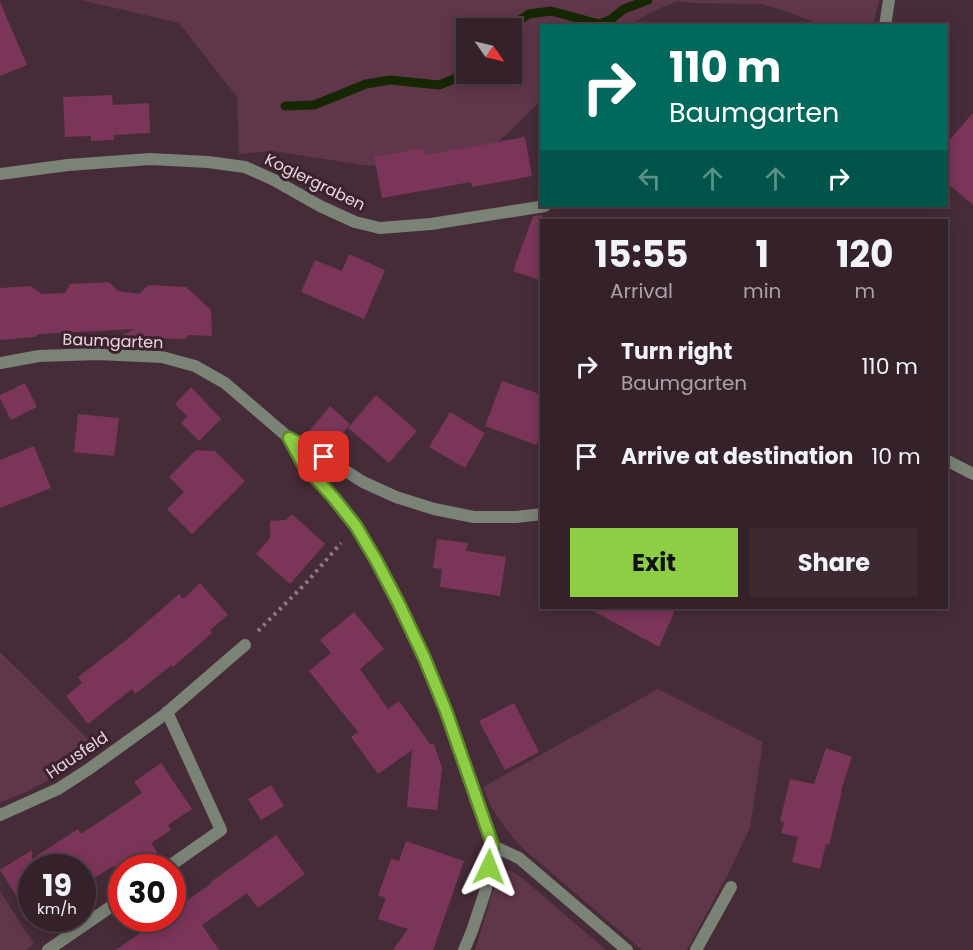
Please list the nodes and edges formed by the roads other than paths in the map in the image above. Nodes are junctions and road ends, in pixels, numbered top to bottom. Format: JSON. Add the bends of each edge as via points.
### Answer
{"nodes":[{"id":1,"x":889,"y":0,"type":"edge"},
{"id":2,"x":885,"y":24,"type":"edge"},
{"id":3,"x":0,"y":174,"type":"edge"},
{"id":4,"x":540,"y":207,"type":"edge"},
{"id":5,"x":0,"y":363,"type":"edge"},
{"id":6,"x":289,"y":438,"type":"junction"},
{"id":7,"x":948,"y":461,"type":"edge"},
{"id":8,"x":973,"y":474,"type":"edge"},
{"id":9,"x":540,"y":514,"type":"edge"},
{"id":10,"x":245,"y":645,"type":"road end"},
{"id":11,"x":167,"y":712,"type":"junction"},
{"id":12,"x":0,"y":815,"type":"edge"},
{"id":13,"x":493,"y":846,"type":"junction"},
{"id":14,"x":186,"y":855,"type":"edge"},
{"id":15,"x":731,"y":887,"type":"dead end"},
{"id":16,"x":108,"y":909,"type":"edge"},
{"id":17,"x":48,"y":950,"type":"edge"},
{"id":18,"x":464,"y":950,"type":"edge"},
{"id":19,"x":627,"y":950,"type":"edge"},
{"id":20,"x":696,"y":950,"type":"edge"}],
"edges":[{"from":1,"to":2,"type":"street"},
{"from":3,"to":4,"type":"street","name":"Koglergraben","via":[[150,159],[245,167],[355,222],[380,228]]},
{"from":5,"to":6,"type":"street","name":"Baumgarten","via":[[39,356],[162,357],[195,366],[225,383]]},
{"from":6,"to":9,"type":"street","name":"Baumgarten","via":[[363,482],[434,509],[474,517]]},
{"from":6,"to":13,"type":"street","via":[[303,464],[356,526],[376,560],[424,657]]},
{"from":7,"to":8,"type":"street"},
{"from":10,"to":11,"type":"street","name":"Hausfeld"},
{"from":11,"to":12,"type":"street","name":"Hausfeld","via":[[58,789]]},
{"from":11,"to":14,"type":"street","via":[[220,831]]},
{"from":13,"to":18,"type":"street","via":[[486,889]]},
{"from":13,"to":19,"type":"street","via":[[519,858]]},
{"from":15,"to":20,"type":"street"},
{"from":16,"to":17,"type":"street"}]}
